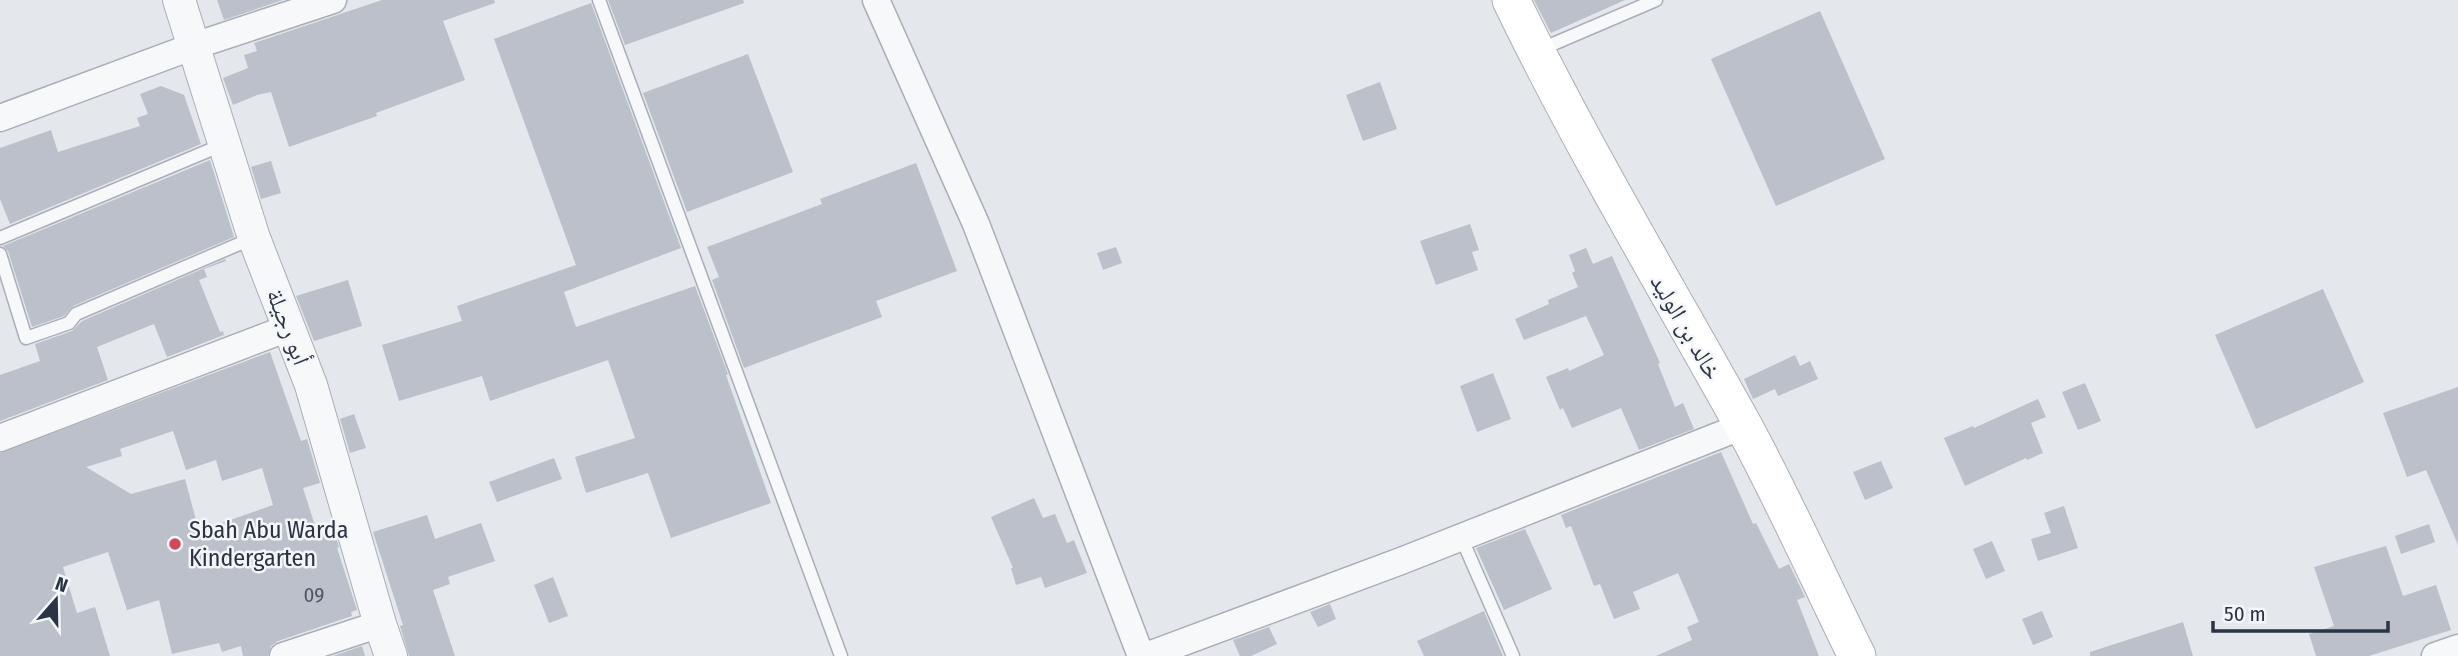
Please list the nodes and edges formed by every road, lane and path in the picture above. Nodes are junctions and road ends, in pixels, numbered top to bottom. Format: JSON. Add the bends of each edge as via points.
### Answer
{"nodes":[{"id":1,"x":179,"y":0,"type":"edge"},
{"id":2,"x":333,"y":0,"type":"edge"},
{"id":3,"x":599,"y":0,"type":"edge"},
{"id":4,"x":876,"y":0,"type":"edge"},
{"id":5,"x":1511,"y":0,"type":"edge"},
{"id":6,"x":1656,"y":0,"type":"edge"},
{"id":7,"x":194,"y":46,"type":"junction"},
{"id":8,"x":1536,"y":51,"type":"junction"},
{"id":9,"x":0,"y":118,"type":"edge"},
{"id":10,"x":223,"y":145,"type":"junction"},
{"id":11,"x":0,"y":238,"type":"edge"},
{"id":12,"x":254,"y":238,"type":"junction"},
{"id":13,"x":0,"y":254,"type":"edge"},
{"id":14,"x":288,"y":328,"type":"junction"},
{"id":15,"x":1743,"y":426,"type":"junction"},
{"id":16,"x":0,"y":438,"type":"edge"},
{"id":17,"x":1461,"y":537,"type":"junction"},
{"id":18,"x":380,"y":624,"type":"junction"},
{"id":19,"x":2458,"y":648,"type":"edge"},
{"id":20,"x":283,"y":656,"type":"edge"},
{"id":21,"x":391,"y":656,"type":"edge"},
{"id":22,"x":841,"y":656,"type":"edge"},
{"id":23,"x":1143,"y":656,"type":"edge"},
{"id":24,"x":1513,"y":656,"type":"edge"},
{"id":25,"x":1857,"y":656,"type":"edge"},
{"id":26,"x":2435,"y":656,"type":"edge"}],
"edges":[{"from":1,"to":7,"type":"street","name":"أبو رجيلة"},
{"from":2,"to":7,"type":"street"},
{"from":3,"to":22,"type":"lane"},
{"from":4,"to":23,"type":"street","via":[[976,224]]},
{"from":5,"to":8,"type":"main road","name":"خالد بن الوليد"},
{"from":6,"to":8,"type":"lane"},
{"from":7,"to":9,"type":"street"},
{"from":7,"to":10,"type":"street","name":"أبو رجيلة"},
{"from":8,"to":15,"type":"main road","name":"خالد بن الوليد"},
{"from":10,"to":11,"type":"lane"},
{"from":10,"to":12,"type":"street","name":"أبو رجيلة"},
{"from":12,"to":13,"type":"lane","via":[[76,314],[69,323],[26,338]]},
{"from":12,"to":14,"type":"street","name":"أبو رجيلة"},
{"from":14,"to":16,"type":"street"},
{"from":14,"to":18,"type":"street","name":"أبو رجيلة","via":[[311,385]]},
{"from":15,"to":17,"type":"street"},
{"from":15,"to":25,"type":"main road","name":"خالد بن الوليد"},
{"from":17,"to":23,"type":"street"},
{"from":17,"to":24,"type":"lane"},
{"from":18,"to":20,"type":"street"},
{"from":18,"to":21,"type":"street","name":"أبو رجيلة"},
{"from":19,"to":26,"type":"street"}]}
